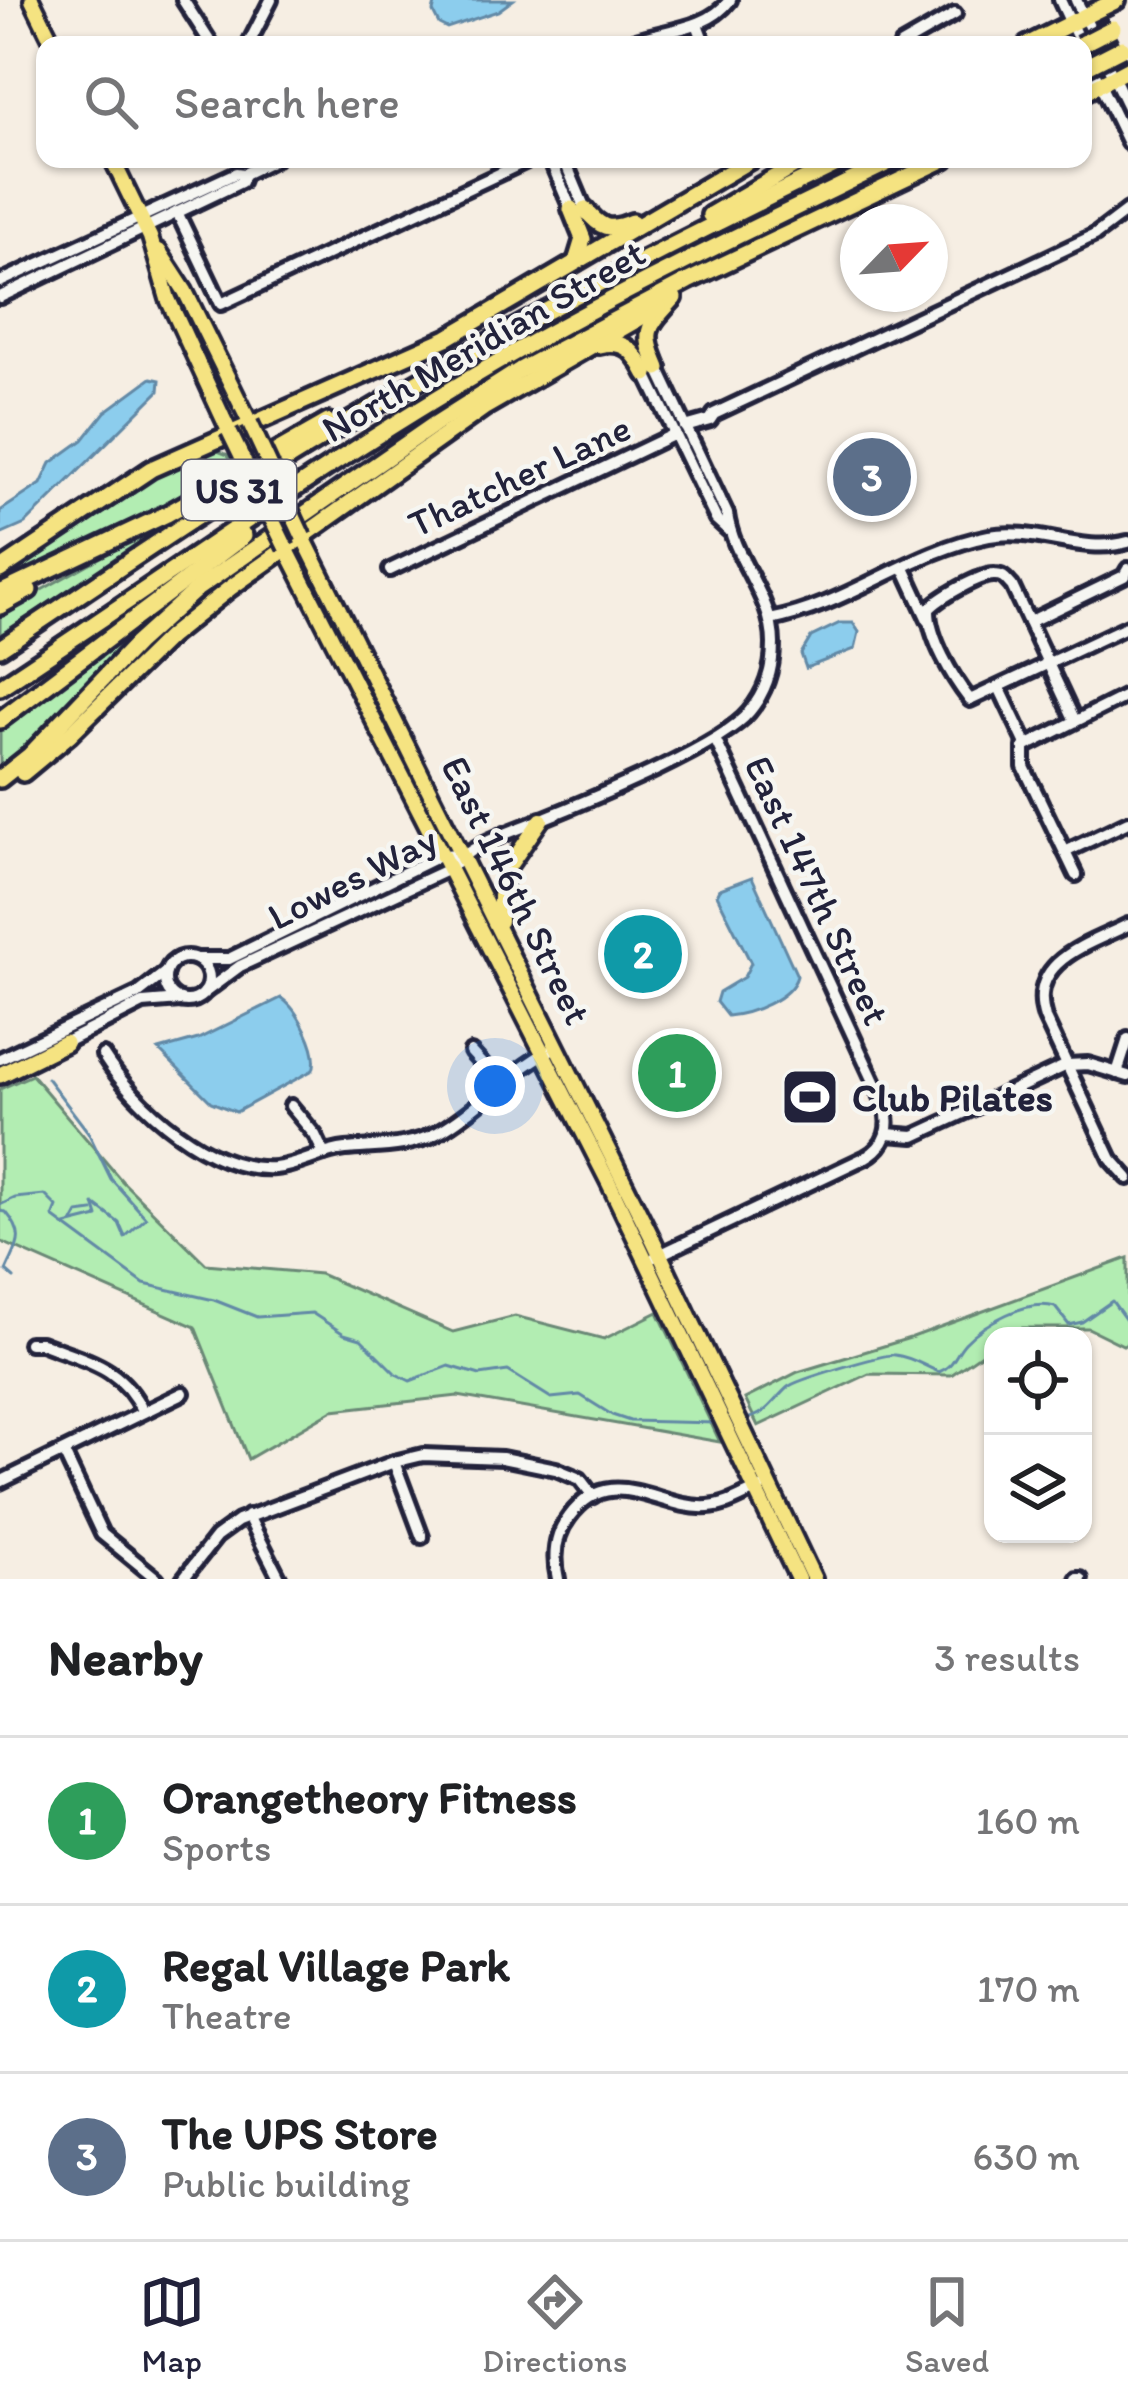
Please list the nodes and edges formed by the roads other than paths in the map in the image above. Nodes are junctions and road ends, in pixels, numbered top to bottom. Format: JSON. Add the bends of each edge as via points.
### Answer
{"nodes":[{"id":1,"x":32,"y":0,"type":"edge"},
{"id":2,"x":183,"y":0,"type":"edge"},
{"id":3,"x":271,"y":0,"type":"edge"},
{"id":4,"x":730,"y":0,"type":"edge"},
{"id":5,"x":1060,"y":0,"type":"edge"},
{"id":6,"x":1076,"y":0,"type":"edge"},
{"id":7,"x":1118,"y":0,"type":"edge"},
{"id":8,"x":955,"y":14,"type":"dead end"},
{"id":9,"x":1079,"y":21,"type":"junction"},
{"id":10,"x":697,"y":24,"type":"junction"},
{"id":11,"x":1120,"y":24,"type":"edge"},
{"id":12,"x":50,"y":36,"type":"edge"},
{"id":13,"x":206,"y":36,"type":"edge"},
{"id":14,"x":253,"y":36,"type":"edge"},
{"id":15,"x":646,"y":36,"type":"edge"},
{"id":16,"x":702,"y":36,"type":"edge"},
{"id":17,"x":917,"y":36,"type":"edge"},
{"id":18,"x":1046,"y":36,"type":"edge"},
{"id":19,"x":1080,"y":36,"type":"edge"},
{"id":20,"x":1086,"y":36,"type":"edge"},
{"id":21,"x":1092,"y":40,"type":"edge"},
{"id":22,"x":1125,"y":47,"type":"edge"},
{"id":23,"x":1092,"y":50,"type":"edge"},
{"id":24,"x":1092,"y":64,"type":"edge"},
{"id":25,"x":1106,"y":81,"type":"edge"},
{"id":26,"x":1128,"y":107,"type":"edge"},
{"id":27,"x":1128,"y":143,"type":"edge"},
{"id":28,"x":116,"y":168,"type":"edge"},
{"id":29,"x":256,"y":168,"type":"edge"},
{"id":30,"x":512,"y":168,"type":"edge"},
{"id":31,"x":555,"y":168,"type":"edge"},
{"id":32,"x":567,"y":168,"type":"edge"},
{"id":33,"x":736,"y":168,"type":"edge"},
{"id":34,"x":791,"y":168,"type":"edge"},
{"id":35,"x":829,"y":168,"type":"edge"},
{"id":36,"x":878,"y":168,"type":"edge"},
{"id":37,"x":926,"y":168,"type":"edge"},
{"id":38,"x":244,"y":174,"type":"junction"},
{"id":39,"x":684,"y":198,"type":"junction"},
{"id":40,"x":578,"y":209,"type":"junction"},
{"id":41,"x":1128,"y":210,"type":"edge"},
{"id":42,"x":177,"y":212,"type":"junction"},
{"id":43,"x":827,"y":215,"type":"junction"},
{"id":44,"x":145,"y":226,"type":"junction"},
{"id":45,"x":58,"y":254,"type":"junction"},
{"id":46,"x":555,"y":277,"type":"junction"},
{"id":47,"x":0,"y":282,"type":"edge"},
{"id":48,"x":576,"y":294,"type":"junction"},
{"id":49,"x":0,"y":296,"type":"edge"},
{"id":50,"x":674,"y":298,"type":"junction"},
{"id":51,"x":486,"y":343,"type":"junction"},
{"id":52,"x":652,"y":371,"type":"junction"},
{"id":53,"x":543,"y":372,"type":"junction"},
{"id":54,"x":679,"y":410,"type":"junction"},
{"id":55,"x":714,"y":414,"type":"junction"},
{"id":56,"x":250,"y":423,"type":"junction"},
{"id":57,"x":229,"y":431,"type":"junction"},
{"id":58,"x":680,"y":431,"type":"junction"},
{"id":59,"x":345,"y":456,"type":"junction"},
{"id":60,"x":126,"y":535,"type":"junction"},
{"id":61,"x":304,"y":537,"type":"junction"},
{"id":62,"x":1128,"y":542,"type":"edge"},
{"id":63,"x":286,"y":548,"type":"junction"},
{"id":64,"x":904,"y":568,"type":"junction"},
{"id":65,"x":390,"y":569,"type":"dead end"},
{"id":66,"x":0,"y":570,"type":"edge"},
{"id":67,"x":1126,"y":572,"type":"edge"},
{"id":68,"x":1128,"y":592,"type":"edge"},
{"id":69,"x":0,"y":593,"type":"edge"},
{"id":70,"x":0,"y":606,"type":"edge"},
{"id":71,"x":770,"y":620,"type":"junction"},
{"id":72,"x":1028,"y":622,"type":"junction"},
{"id":73,"x":930,"y":623,"type":"junction"},
{"id":74,"x":1128,"y":626,"type":"edge"},
{"id":75,"x":0,"y":648,"type":"edge"},
{"id":76,"x":1048,"y":664,"type":"junction"},
{"id":77,"x":0,"y":687,"type":"edge"},
{"id":78,"x":999,"y":687,"type":"junction"},
{"id":79,"x":1128,"y":695,"type":"edge"},
{"id":80,"x":970,"y":700,"type":"junction"},
{"id":81,"x":956,"y":707,"type":"dead end"},
{"id":82,"x":0,"y":720,"type":"edge"},
{"id":83,"x":1075,"y":721,"type":"junction"},
{"id":84,"x":715,"y":740,"type":"junction"},
{"id":85,"x":1026,"y":744,"type":"junction"},
{"id":86,"x":0,"y":783,"type":"edge"},
{"id":87,"x":542,"y":820,"type":"junction"},
{"id":88,"x":1128,"y":822,"type":"edge"},
{"id":89,"x":1065,"y":852,"type":"junction"},
{"id":90,"x":463,"y":854,"type":"junction"},
{"id":91,"x":445,"y":862,"type":"junction"},
{"id":92,"x":1076,"y":875,"type":"dead end"},
{"id":93,"x":1128,"y":926,"type":"edge"},
{"id":94,"x":501,"y":932,"type":"junction"},
{"id":95,"x":197,"y":959,"type":"junction"},
{"id":96,"x":166,"y":972,"type":"junction"},
{"id":97,"x":206,"y":992,"type":"junction"},
{"id":98,"x":181,"y":1000,"type":"junction"},
{"id":99,"x":1128,"y":1040,"type":"edge"},
{"id":100,"x":64,"y":1043,"type":"joint"},
{"id":101,"x":551,"y":1050,"type":"junction"},
{"id":102,"x":471,"y":1052,"type":"dead end"},
{"id":103,"x":103,"y":1054,"type":"dead end"},
{"id":104,"x":1067,"y":1065,"type":"junction"},
{"id":105,"x":0,"y":1068,"type":"edge"},
{"id":106,"x":1122,"y":1074,"type":"edge"},
{"id":107,"x":502,"y":1086,"type":"junction"},
{"id":108,"x":291,"y":1106,"type":"dead end"},
{"id":109,"x":887,"y":1134,"type":"junction"},
{"id":110,"x":324,"y":1154,"type":"junction"},
{"id":111,"x":1128,"y":1178,"type":"edge"},
{"id":112,"x":654,"y":1258,"type":"junction"},
{"id":113,"x":29,"y":1343,"type":"dead end"},
{"id":114,"x":182,"y":1393,"type":"dead end"},
{"id":115,"x":142,"y":1412,"type":"junction"},
{"id":116,"x":64,"y":1453,"type":"junction"},
{"id":117,"x":394,"y":1462,"type":"junction"},
{"id":118,"x":0,"y":1482,"type":"edge"},
{"id":119,"x":762,"y":1487,"type":"junction"},
{"id":120,"x":593,"y":1496,"type":"junction"},
{"id":121,"x":248,"y":1516,"type":"junction"},
{"id":122,"x":422,"y":1537,"type":"dead end"},
{"id":123,"x":157,"y":1579,"type":"edge"},
{"id":124,"x":183,"y":1579,"type":"edge"},
{"id":125,"x":280,"y":1579,"type":"edge"},
{"id":126,"x":558,"y":1579,"type":"edge"},
{"id":127,"x":799,"y":1579,"type":"edge"},
{"id":128,"x":814,"y":1579,"type":"edge"}],
"edges":[{"from":1,"to":12,"type":"main road"},
{"from":2,"to":13,"type":"street"},
{"from":3,"to":14,"type":"street"},
{"from":4,"to":10,"type":"street"},
{"from":5,"to":9,"type":"street"},
{"from":6,"to":9,"type":"street"},
{"from":7,"to":9,"type":"highway"},
{"from":8,"to":17,"type":"street"},
{"from":9,"to":18,"type":"highway"},
{"from":9,"to":19,"type":"street"},
{"from":9,"to":20,"type":"street"},
{"from":10,"to":15,"type":"street"},
{"from":10,"to":16,"type":"street"},
{"from":11,"to":21,"type":"highway","bridge":true},
{"from":22,"to":24,"type":"highway","bridge":true},
{"from":23,"to":25,"type":"street"},
{"from":25,"to":26,"type":"street"},
{"from":25,"to":27,"type":"street"},
{"from":28,"to":44,"type":"main road","name":"East 146th Street"},
{"from":29,"to":38,"type":"street"},
{"from":30,"to":42,"type":"street","via":[[221,304]]},
{"from":31,"to":40,"type":"street"},
{"from":32,"to":40,"type":"street"},
{"from":33,"to":39,"type":"highway"},
{"from":34,"to":48,"type":"highway"},
{"from":35,"to":48,"type":"highway","name":"North Meridian Street","number":"US 31"},
{"from":36,"to":59,"type":"highway","name":"North Meridian Street","number":"US 31","via":[[583,315]]},
{"from":37,"to":43,"type":"highway"},
{"from":38,"to":42,"type":"street"},
{"from":38,"to":44,"type":"street"},
{"from":39,"to":40,"type":"highway","via":[[614,229]]},
{"from":39,"to":46,"type":"highway"},
{"from":40,"to":46,"type":"highway","via":[[583,244]]},
{"from":41,"to":55,"type":"street","name":"Thatcher Lane","via":[[1095,235]]},
{"from":42,"to":44,"type":"street"},
{"from":43,"to":50,"type":"highway"},
{"from":43,"to":86,"type":"highway","via":[[520,370],[250,549],[162,619]]},
{"from":44,"to":45,"type":"street"},
{"from":44,"to":49,"type":"street"},
{"from":44,"to":56,"type":"main road","name":"East 146th Street"},
{"from":44,"to":57,"type":"main road","name":"East 146th Street","via":[[168,298]]},
{"from":45,"to":47,"type":"street"},
{"from":45,"to":49,"type":"street"},
{"from":46,"to":56,"type":"highway","via":[[422,350]]},
{"from":48,"to":51,"type":"highway","name":"North Meridian Street","number":"US 31"},
{"from":50,"to":52,"type":"highway","via":[[648,330]]},
{"from":50,"to":53,"type":"highway"},
{"from":51,"to":60,"type":"highway"},
{"from":51,"to":75,"type":"highway","name":"North Meridian Street","number":"US 31","via":[[294,454]]},
{"from":52,"to":53,"type":"highway","via":[[614,342]]},
{"from":52,"to":54,"type":"street"},
{"from":52,"to":58,"type":"street"},
{"from":53,"to":61,"type":"highway"},
{"from":54,"to":55,"type":"street","name":"Thatcher Lane"},
{"from":54,"to":58,"type":"street"},
{"from":55,"to":58,"type":"street","name":"Thatcher Lane"},
{"from":56,"to":57,"type":"highway"},
{"from":56,"to":61,"type":"main road","name":"East 146th Street","bridge":true},
{"from":57,"to":63,"type":"main road","name":"East 146th Street","bridge":true},
{"from":57,"to":66,"type":"highway","via":[[126,484]]},
{"from":58,"to":65,"type":"street","name":"Thatcher Lane"},
{"from":58,"to":71,"type":"street","via":[[727,514]]},
{"from":59,"to":77,"type":"highway","name":"North Meridian Street","number":"US 31"},
{"from":59,"to":82,"type":"highway"},
{"from":60,"to":69,"type":"highway"},
{"from":60,"to":70,"type":"highway"},
{"from":61,"to":63,"type":"highway"},
{"from":61,"to":90,"type":"main road","name":"East 146th Street"},
{"from":62,"to":64,"type":"street","via":[[1103,547],[994,535]]},
{"from":63,"to":86,"type":"highway","via":[[201,610],[49,753]]},
{"from":63,"to":91,"type":"main road","name":"East 146th Street"},
{"from":64,"to":71,"type":"street","via":[[825,606]]},
{"from":64,"to":73,"type":"street"},
{"from":67,"to":68,"type":"street"},
{"from":67,"to":72,"type":"street"},
{"from":71,"to":84,"type":"street","via":[[766,685],[748,714]]},
{"from":72,"to":73,"type":"street","via":[[998,574],[934,603]]},
{"from":72,"to":76,"type":"street"},
{"from":73,"to":80,"type":"street"},
{"from":74,"to":76,"type":"street"},
{"from":76,"to":78,"type":"street"},
{"from":76,"to":83,"type":"street"},
{"from":78,"to":80,"type":"street"},
{"from":78,"to":85,"type":"street"},
{"from":79,"to":83,"type":"street"},
{"from":80,"to":81,"type":"street"},
{"from":83,"to":85,"type":"street"},
{"from":84,"to":87,"type":"street"},
{"from":84,"to":109,"type":"street","name":"East 147th Street","via":[[885,1105]]},
{"from":85,"to":89,"type":"street","via":[[1024,767]]},
{"from":87,"to":90,"type":"street"},
{"from":87,"to":94,"type":"main road","via":[[507,869]]},
{"from":88,"to":89,"type":"street"},
{"from":89,"to":92,"type":"street"},
{"from":90,"to":91,"type":"street","name":"Lowes Way"},
{"from":90,"to":94,"type":"main road","name":"East 146th Street"},
{"from":91,"to":95,"type":"street","name":"Lowes Way","via":[[229,958]]},
{"from":91,"to":97,"type":"street","name":"Lowes Way","via":[[240,966]]},
{"from":91,"to":101,"type":"main road","name":"East 146th Street"},
{"from":93,"to":104,"type":"street","via":[[1067,954],[1045,979],[1042,1007]]},
{"from":94,"to":101,"type":"main road","name":"East 146th Street"},
{"from":95,"to":96,"type":"street","name":"Lowes Way","via":[[179,958]]},
{"from":95,"to":97,"type":"street","via":[[208,971]]},
{"from":96,"to":98,"type":"street","via":[[167,989]]},
{"from":96,"to":105,"type":"street","name":"Lowes Way"},
{"from":97,"to":98,"type":"street","name":"Lowes Way"},
{"from":98,"to":100,"type":"street","name":"Lowes Way","via":[[143,1003]]},
{"from":99,"to":106,"type":"street"},
{"from":100,"to":105,"type":"highway"},
{"from":101,"to":107,"type":"street"},
{"from":101,"to":112,"type":"main road","name":"East 146th Street"},
{"from":102,"to":107,"type":"street"},
{"from":103,"to":110,"type":"street","via":[[170,1127],[227,1160],[272,1168]]},
{"from":104,"to":106,"type":"street"},
{"from":104,"to":109,"type":"street","via":[[914,1136]]},
{"from":104,"to":111,"type":"street"},
{"from":107,"to":110,"type":"street","via":[[423,1139]]},
{"from":108,"to":110,"type":"street"},
{"from":109,"to":112,"type":"street","via":[[866,1157]]},
{"from":112,"to":119,"type":"main road","name":"East 146th Street"},
{"from":113,"to":115,"type":"street","via":[[110,1370],[128,1383]]},
{"from":114,"to":115,"type":"street"},
{"from":115,"to":116,"type":"street"},
{"from":116,"to":118,"type":"street"},
{"from":116,"to":123,"type":"street","via":[[102,1534]]},
{"from":117,"to":120,"type":"street","via":[[502,1458],[566,1472]]},
{"from":117,"to":121,"type":"street"},
{"from":117,"to":122,"type":"street"},
{"from":119,"to":120,"type":"street","via":[[709,1507],[633,1490]]},
{"from":119,"to":127,"type":"main road","name":"East 146th Street"},
{"from":119,"to":128,"type":"main road","name":"East 146th Street"},
{"from":120,"to":126,"type":"street","via":[[561,1530]]},
{"from":121,"to":124,"type":"street","via":[[216,1537]]},
{"from":121,"to":125,"type":"street"}]}
